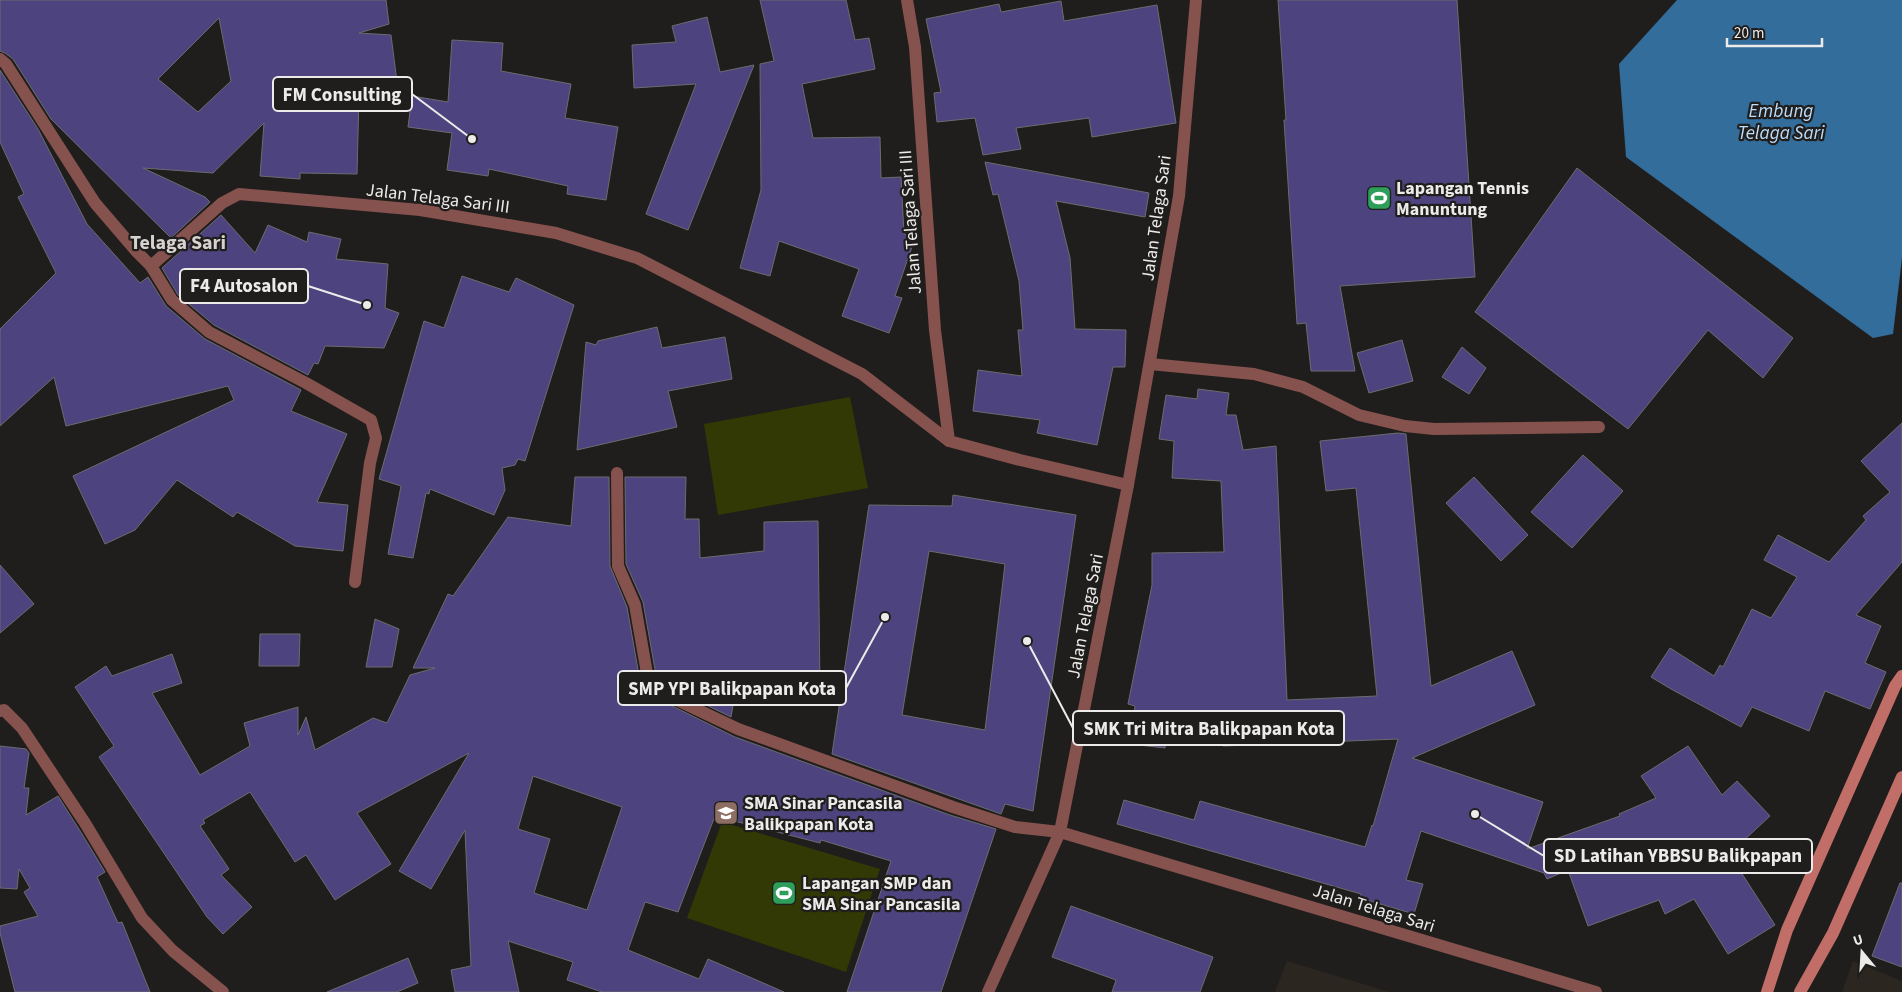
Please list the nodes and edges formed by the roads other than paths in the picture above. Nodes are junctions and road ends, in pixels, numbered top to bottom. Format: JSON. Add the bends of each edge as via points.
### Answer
{"nodes":[{"id":1,"x":907,"y":0,"type":"edge"},
{"id":2,"x":1196,"y":0,"type":"edge"},
{"id":3,"x":0,"y":59,"type":"edge"},
{"id":4,"x":151,"y":266,"type":"junction"},
{"id":5,"x":1150,"y":364,"type":"junction"},
{"id":6,"x":1599,"y":427,"type":"dead end"},
{"id":7,"x":949,"y":441,"type":"junction"},
{"id":8,"x":617,"y":473,"type":"dead end"},
{"id":9,"x":1128,"y":485,"type":"junction"},
{"id":10,"x":355,"y":582,"type":"dead end"},
{"id":11,"x":1902,"y":676,"type":"edge"},
{"id":12,"x":1,"y":709,"type":"edge"},
{"id":13,"x":1902,"y":778,"type":"edge"},
{"id":14,"x":1060,"y":832,"type":"junction"},
{"id":15,"x":223,"y":992,"type":"edge"},
{"id":16,"x":988,"y":992,"type":"edge"},
{"id":17,"x":1596,"y":992,"type":"edge"},
{"id":18,"x":1767,"y":992,"type":"edge"},
{"id":19,"x":1800,"y":992,"type":"edge"}],
"edges":[{"from":1,"to":7,"type":"street","name":"Jalan Telaga Sari III","via":[[915,47],[936,330]]},
{"from":2,"to":5,"type":"street","name":"Jalan Telaga Sari","via":[[1179,196]]},
{"from":3,"to":4,"type":"street","via":[[95,203]]},
{"from":4,"to":7,"type":"street","name":"Jalan Telaga Sari III","via":[[222,203],[239,194],[420,210],[556,233],[637,258],[862,374]]},
{"from":4,"to":10,"type":"street","via":[[172,300],[209,332],[371,420],[376,438]]},
{"from":5,"to":6,"type":"street","via":[[1254,374],[1303,387],[1359,415],[1404,426],[1434,429]]},
{"from":5,"to":9,"type":"street","name":"Jalan Telaga Sari"},
{"from":7,"to":9,"type":"street","name":"Jalan Telaga Sari III"},
{"from":8,"to":14,"type":"street","via":[[618,566],[635,605],[648,679],[658,691],[738,729],[954,806],[1015,827]]},
{"from":9,"to":14,"type":"street","name":"Jalan Telaga Sari"},
{"from":11,"to":18,"type":"street","via":[[1787,930]]},
{"from":12,"to":15,"type":"street","via":[[22,728],[85,822],[142,918],[173,951]]},
{"from":13,"to":19,"type":"street","via":[[1833,933]]},
{"from":14,"to":16,"type":"street"},
{"from":14,"to":17,"type":"street","name":"Jalan Telaga Sari"}]}
